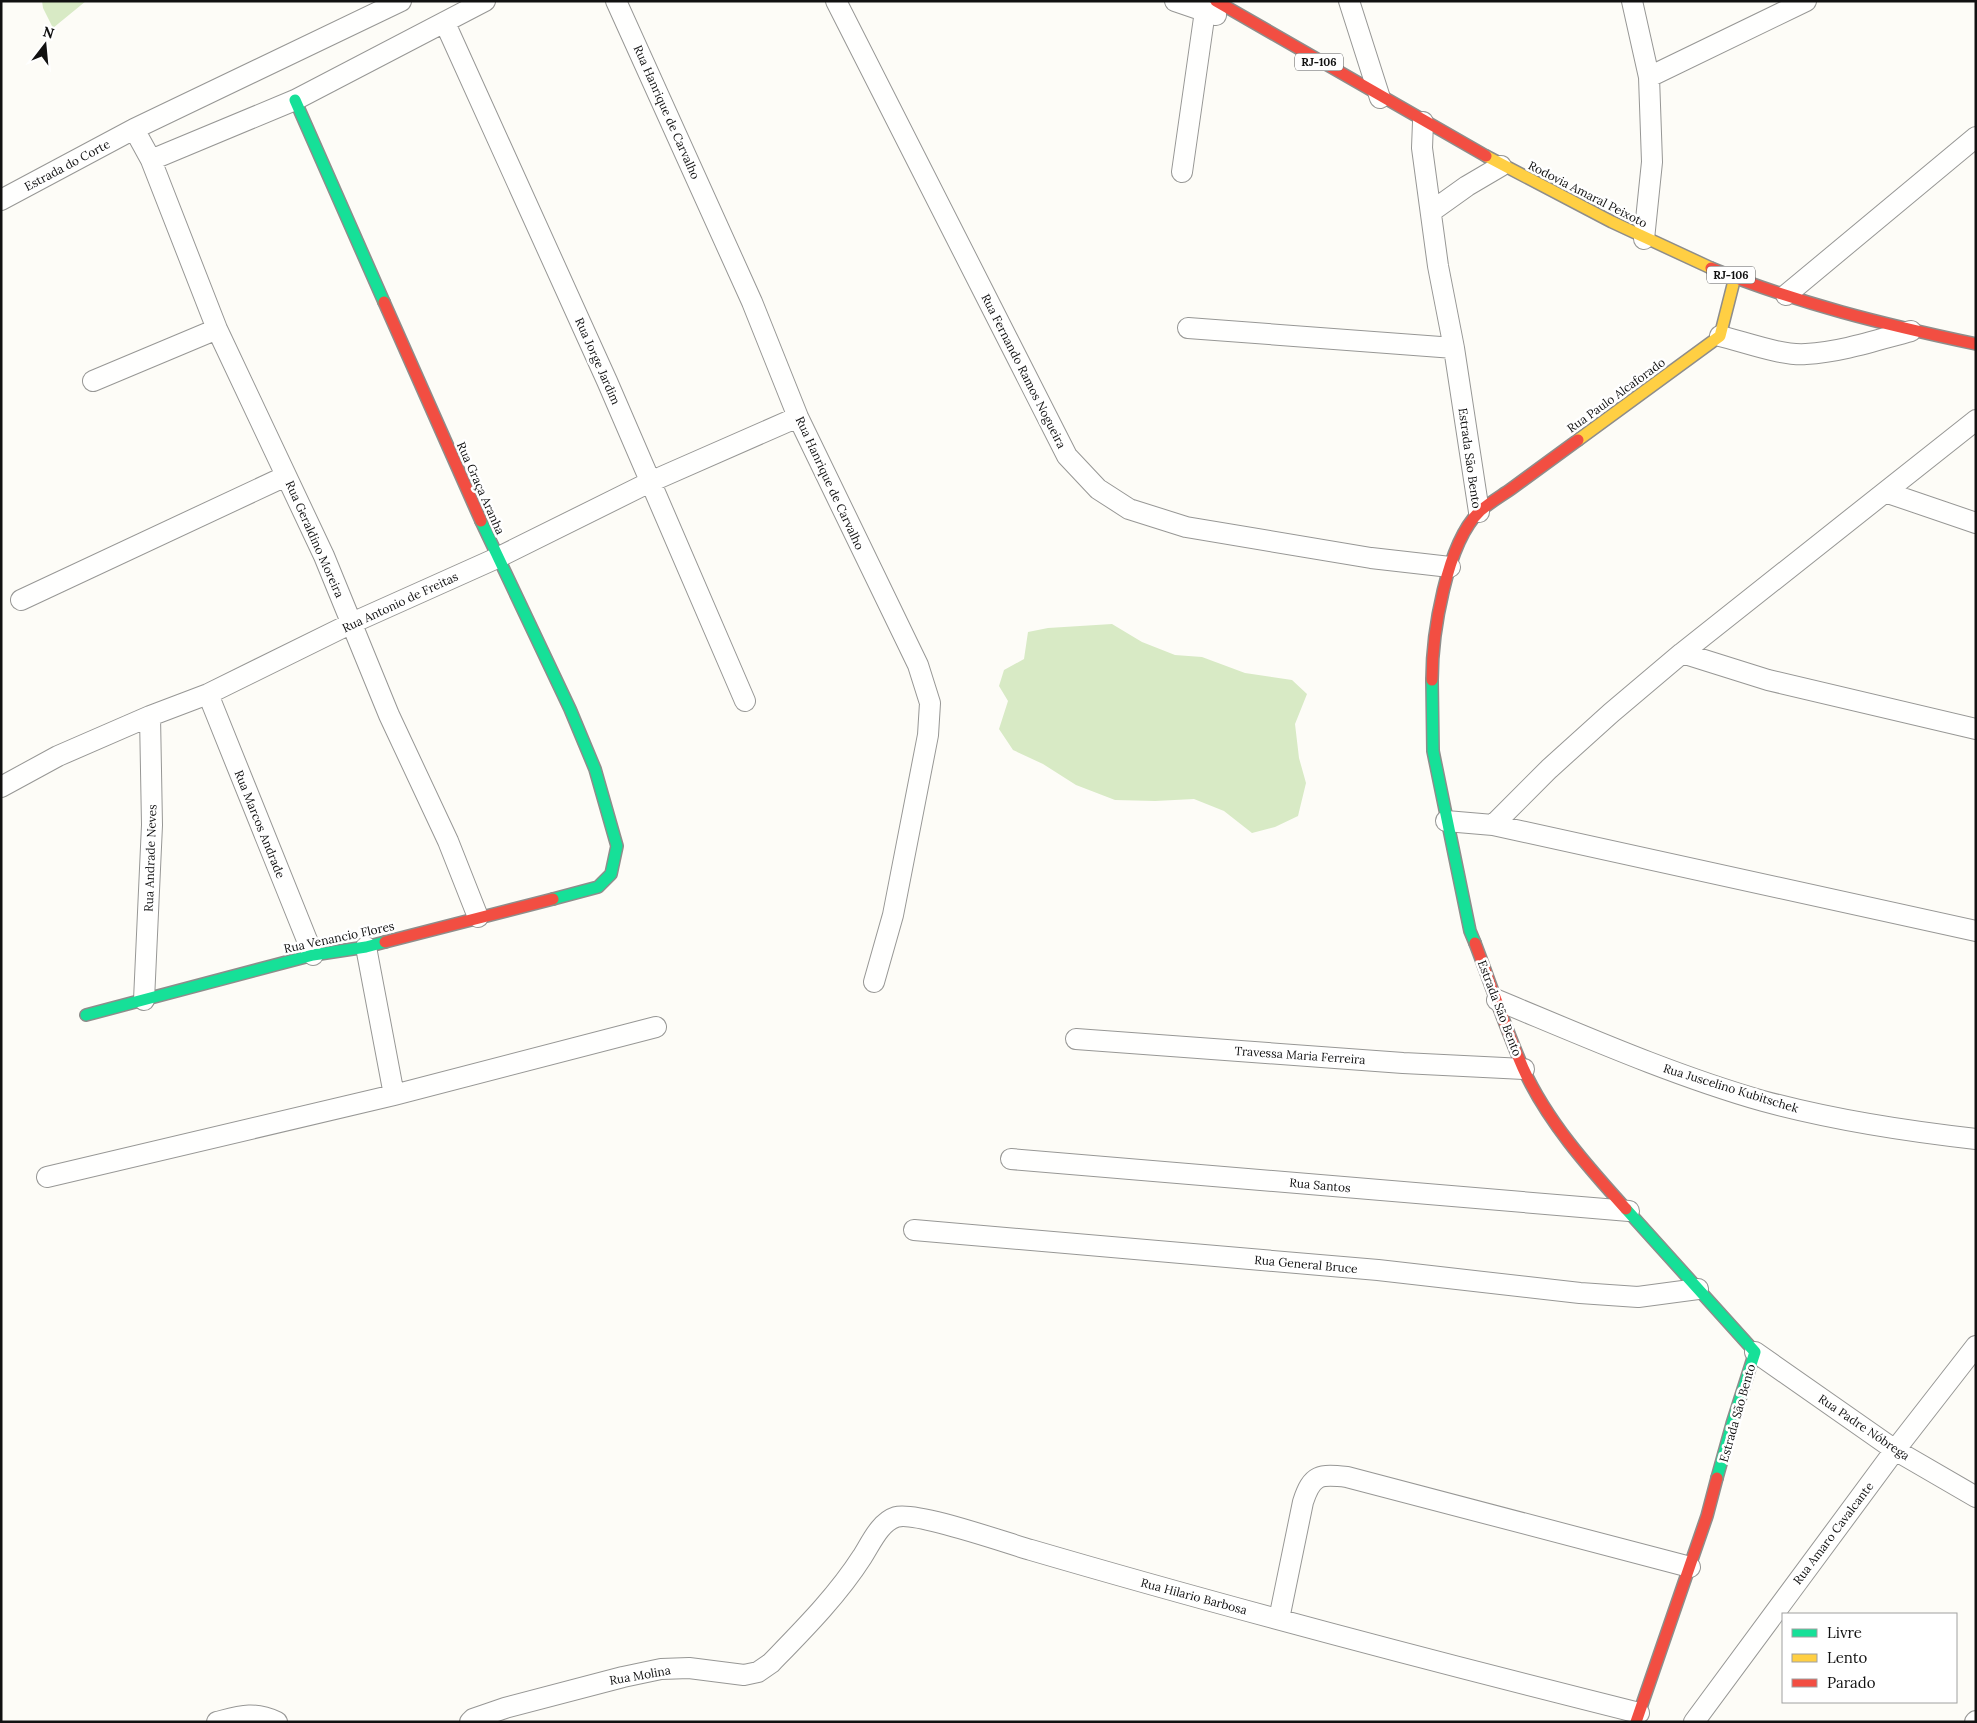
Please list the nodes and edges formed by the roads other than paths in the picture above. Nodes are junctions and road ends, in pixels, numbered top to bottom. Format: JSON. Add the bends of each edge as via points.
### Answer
{"nodes":[{"id":1,"x":401,"y":1,"type":"edge"},
{"id":2,"x":484,"y":1,"type":"edge"},
{"id":3,"x":616,"y":1,"type":"edge"},
{"id":4,"x":836,"y":1,"type":"edge"},
{"id":5,"x":1175,"y":1,"type":"edge"},
{"id":6,"x":1349,"y":1,"type":"edge"},
{"id":7,"x":1632,"y":1,"type":"edge"},
{"id":8,"x":1806,"y":1,"type":"edge"},
{"id":9,"x":1210,"y":6,"type":"edge"},
{"id":10,"x":445,"y":22,"type":"junction"},
{"id":11,"x":1274,"y":35,"type":"joint"},
{"id":12,"x":1649,"y":77,"type":"junction"},
{"id":13,"x":1380,"y":98,"type":"junction"},
{"id":14,"x":295,"y":100,"type":"junction"},
{"id":15,"x":1423,"y":122,"type":"junction"},
{"id":16,"x":134,"y":129,"type":"junction"},
{"id":17,"x":1976,"y":137,"type":"edge"},
{"id":18,"x":151,"y":160,"type":"junction"},
{"id":19,"x":1501,"y":166,"type":"junction"},
{"id":20,"x":1182,"y":172,"type":"dead end"},
{"id":21,"x":1,"y":200,"type":"edge"},
{"id":22,"x":1432,"y":210,"type":"junction"},
{"id":23,"x":1644,"y":239,"type":"junction"},
{"id":24,"x":1735,"y":277,"type":"junction"},
{"id":25,"x":1786,"y":295,"type":"junction"},
{"id":26,"x":1188,"y":328,"type":"dead end"},
{"id":27,"x":217,"y":329,"type":"junction"},
{"id":28,"x":1912,"y":331,"type":"junction"},
{"id":29,"x":1720,"y":336,"type":"junction"},
{"id":30,"x":1976,"y":344,"type":"edge"},
{"id":31,"x":1454,"y":348,"type":"junction"},
{"id":32,"x":93,"y":381,"type":"dead end"},
{"id":33,"x":798,"y":417,"type":"junction"},
{"id":34,"x":1976,"y":420,"type":"edge"},
{"id":35,"x":286,"y":476,"type":"junction"},
{"id":36,"x":650,"y":482,"type":"junction"},
{"id":37,"x":1885,"y":492,"type":"junction"},
{"id":38,"x":1479,"y":512,"type":"junction"},
{"id":39,"x":1976,"y":523,"type":"edge"},
{"id":40,"x":497,"y":558,"type":"junction"},
{"id":41,"x":1450,"y":567,"type":"junction"},
{"id":42,"x":21,"y":600,"type":"dead end"},
{"id":43,"x":352,"y":624,"type":"junction"},
{"id":44,"x":1682,"y":653,"type":"junction"},
{"id":45,"x":208,"y":694,"type":"junction"},
{"id":46,"x":745,"y":701,"type":"dead end"},
{"id":47,"x":150,"y":716,"type":"junction"},
{"id":48,"x":1976,"y":729,"type":"edge"},
{"id":49,"x":1,"y":787,"type":"edge"},
{"id":50,"x":1446,"y":821,"type":"junction"},
{"id":51,"x":1493,"y":825,"type":"junction"},
{"id":52,"x":598,"y":887,"type":"joint"},
{"id":53,"x":478,"y":917,"type":"junction"},
{"id":54,"x":1976,"y":931,"type":"edge"},
{"id":55,"x":366,"y":947,"type":"junction"},
{"id":56,"x":313,"y":955,"type":"junction"},
{"id":57,"x":874,"y":982,"type":"dead end"},
{"id":58,"x":144,"y":1000,"type":"junction"},
{"id":59,"x":1497,"y":1000,"type":"junction"},
{"id":60,"x":86,"y":1015,"type":"dead end"},
{"id":61,"x":656,"y":1027,"type":"dead end"},
{"id":62,"x":1076,"y":1038,"type":"dead end"},
{"id":63,"x":1524,"y":1069,"type":"junction"},
{"id":64,"x":394,"y":1095,"type":"junction"},
{"id":65,"x":1976,"y":1139,"type":"edge"},
{"id":66,"x":1011,"y":1159,"type":"dead end"},
{"id":67,"x":47,"y":1176,"type":"dead end"},
{"id":68,"x":1629,"y":1211,"type":"junction"},
{"id":69,"x":914,"y":1230,"type":"dead end"},
{"id":70,"x":1698,"y":1289,"type":"junction"},
{"id":71,"x":1976,"y":1346,"type":"edge"},
{"id":72,"x":1755,"y":1352,"type":"junction"},
{"id":73,"x":1895,"y":1450,"type":"junction"},
{"id":74,"x":1976,"y":1497,"type":"edge"},
{"id":75,"x":1690,"y":1567,"type":"junction"},
{"id":76,"x":1279,"y":1619,"type":"junction"},
{"id":77,"x":800,"y":1633,"type":"joint"},
{"id":78,"x":1637,"y":1717,"type":"edge"},
{"id":79,"x":217,"y":1722,"type":"edge"},
{"id":80,"x":276,"y":1722,"type":"edge"},
{"id":81,"x":470,"y":1722,"type":"edge"},
{"id":82,"x":1694,"y":1722,"type":"edge"}],
"edges":[{"from":1,"to":16,"type":"street","name":"Estrada do Corte"},
{"from":2,"to":10,"type":"street"},
{"from":3,"to":33,"type":"street","name":"Rua Hanrique de Carvalho","via":[[752,302]]},
{"from":4,"to":41,"type":"street","name":"Rua Fernando Ramos Nogueira","via":[[1067,456],[1098,489],[1129,509],[1186,528]]},
{"from":5,"to":9,"type":"street"},
{"from":6,"to":13,"type":"street"},
{"from":7,"to":12,"type":"street"},
{"from":8,"to":12,"type":"street"},
{"from":9,"to":11,"type":"street"},
{"from":9,"to":20,"type":"street"},
{"from":10,"to":14,"type":"street"},
{"from":10,"to":36,"type":"street","name":"Rua Jorge Jardim"},
{"from":11,"to":13,"type":"main road","name":"Rodovia Amaral Peixoto","number":"RJ-106"},
{"from":12,"to":23,"type":"street","via":[[1652,162]]},
{"from":13,"to":15,"type":"main road","name":"Rodovia Amaral Peixoto","number":"RJ-106"},
{"from":14,"to":18,"type":"street"},
{"from":14,"to":40,"type":"main road","name":"Rua Graça Aranha"},
{"from":15,"to":19,"type":"main road","name":"Rodovia Amaral Peixoto","number":"RJ-106"},
{"from":15,"to":22,"type":"street","name":"Estrada São Bento","via":[[1422,148]]},
{"from":16,"to":18,"type":"street","name":"Rua Geraldino Moreira"},
{"from":16,"to":21,"type":"street","name":"Estrada do Corte"},
{"from":17,"to":25,"type":"street"},
{"from":18,"to":27,"type":"street","name":"Rua Geraldino Moreira"},
{"from":19,"to":22,"type":"street"},
{"from":19,"to":23,"type":"main road","name":"Rodovia Amaral Peixoto","number":"RJ-106"},
{"from":22,"to":31,"type":"street","name":"Estrada São Bento","via":[[1438,266]]},
{"from":23,"to":24,"type":"main road","name":"Rodovia Amaral Peixoto","number":"RJ-106"},
{"from":24,"to":25,"type":"main road","name":"Rodovia Amaral Peixoto","number":"RJ-106"},
{"from":24,"to":29,"type":"main road"},
{"from":25,"to":28,"type":"main road","name":"Rodovia Amaral Peixoto","number":"RJ-106"},
{"from":26,"to":31,"type":"street"},
{"from":27,"to":32,"type":"street"},
{"from":27,"to":35,"type":"street","name":"Rua Geraldino Moreira"},
{"from":28,"to":29,"type":"street","via":[[1849,348],[1806,354]]},
{"from":28,"to":30,"type":"main road","name":"Rodovia Amaral Peixoto","number":"RJ-106"},
{"from":29,"to":38,"type":"main road","name":"Rua Paulo Alcaforado"},
{"from":31,"to":38,"type":"street","name":"Estrada São Bento"},
{"from":33,"to":36,"type":"street","name":"Rua Antonio de Freitas"},
{"from":33,"to":57,"type":"street","name":"Rua Hanrique de Carvalho","via":[[918,665],[930,703],[928,735],[900,882]]},
{"from":34,"to":37,"type":"street"},
{"from":35,"to":42,"type":"street"},
{"from":35,"to":43,"type":"street","name":"Rua Geraldino Moreira"},
{"from":36,"to":40,"type":"street","name":"Rua Antonio de Freitas"},
{"from":36,"to":46,"type":"street","name":"Rua Jorge Jardim"},
{"from":37,"to":39,"type":"street"},
{"from":37,"to":44,"type":"street"},
{"from":38,"to":41,"type":"main road","name":"Estrada São Bento","via":[[1461,537]]},
{"from":40,"to":43,"type":"street","name":"Rua Antonio de Freitas"},
{"from":40,"to":52,"type":"main road","name":"Rua Graça Aranha","via":[[570,709],[595,769],[617,846],[611,874]]},
{"from":41,"to":50,"type":"main road","name":"Estrada São Bento","via":[[1432,657],[1433,751]]},
{"from":43,"to":45,"type":"street","name":"Rua Antonio de Freitas"},
{"from":43,"to":53,"type":"street","name":"Rua Geraldino Moreira"},
{"from":44,"to":48,"type":"street","via":[[1768,680]]},
{"from":44,"to":51,"type":"street","via":[[1611,713]]},
{"from":45,"to":47,"type":"street","name":"Rua Antonio de Freitas"},
{"from":45,"to":56,"type":"street","name":"Rua Marcos Andrade"},
{"from":47,"to":49,"type":"street","name":"Rua Antonio de Freitas","via":[[58,756]]},
{"from":47,"to":58,"type":"street","name":"Rua Andrade Neves","via":[[152,825]]},
{"from":50,"to":51,"type":"street"},
{"from":50,"to":59,"type":"main road","name":"Estrada São Bento","via":[[1470,931]]},
{"from":51,"to":54,"type":"street"},
{"from":52,"to":53,"type":"main road","name":"Rua Venancio Flores"},
{"from":53,"to":55,"type":"main road","name":"Rua Venancio Flores"},
{"from":55,"to":56,"type":"main road","name":"Rua Venancio Flores"},
{"from":55,"to":64,"type":"street"},
{"from":56,"to":58,"type":"main road","name":"Rua Venancio Flores"},
{"from":58,"to":60,"type":"main road","name":"Rua Venancio Flores"},
{"from":59,"to":63,"type":"main road","name":"Estrada São Bento"},
{"from":59,"to":65,"type":"street","name":"Rua Juscelino Kubitschek","via":[[1683,1076],[1763,1101],[1836,1119]]},
{"from":61,"to":64,"type":"street"},
{"from":62,"to":63,"type":"street","name":"Travessa Maria Ferreira"},
{"from":63,"to":68,"type":"main road","name":"Estrada São Bento","via":[[1587,1166]]},
{"from":64,"to":67,"type":"street"},
{"from":66,"to":68,"type":"street","name":"Rua Santos"},
{"from":68,"to":70,"type":"main road","name":"Estrada São Bento"},
{"from":69,"to":70,"type":"street","name":"Rua General Bruce","via":[[1378,1270],[1580,1293],[1638,1296]]},
{"from":70,"to":72,"type":"main road","name":"Estrada São Bento"},
{"from":71,"to":73,"type":"street","name":"Rua Amaro Cavalcante"},
{"from":72,"to":73,"type":"street","name":"Rua Padre Nóbrega"},
{"from":72,"to":75,"type":"main road","name":"Estrada São Bento"},
{"from":73,"to":74,"type":"street","name":"Rua Padre Nóbrega"},
{"from":73,"to":82,"type":"street","name":"Rua Amaro Cavalcante"},
{"from":75,"to":76,"type":"street","via":[[1347,1477],[1325,1475],[1308,1488],[1303,1502]]},
{"from":75,"to":78,"type":"main road","name":"Estrada São Bento"},
{"from":76,"to":77,"type":"street","name":"Rua Hilario Barbosa","via":[[935,1522],[898,1516],[882,1526],[853,1572]]},
{"from":76,"to":78,"type":"street","name":"Rua Hilario Barbosa"},
{"from":77,"to":81,"type":"street","name":"Rua Molina","via":[[772,1663],[758,1672],[744,1675],[689,1668],[661,1669],[505,1708]]},
{"from":79,"to":80,"type":"street","via":[[248,1714],[265,1716]]}]}
